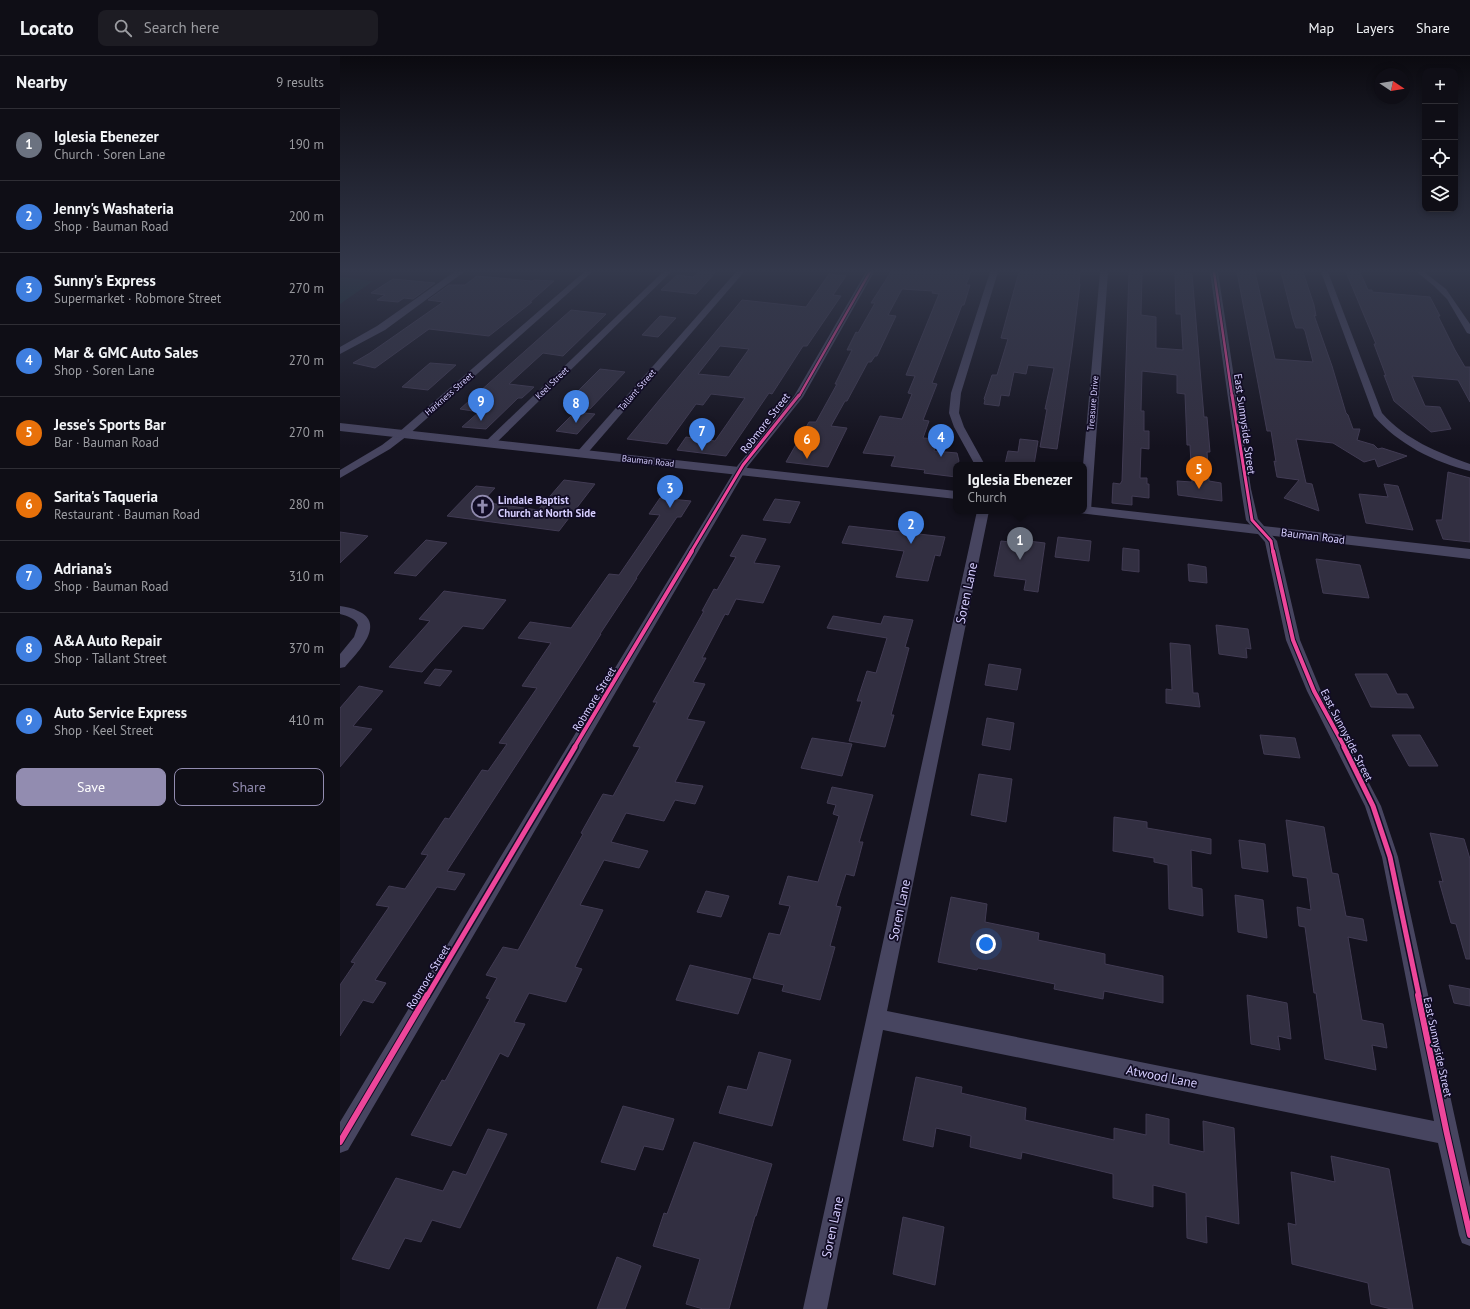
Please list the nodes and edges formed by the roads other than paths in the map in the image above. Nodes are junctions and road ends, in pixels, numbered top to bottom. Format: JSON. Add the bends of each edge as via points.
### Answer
{"nodes":[{"id":1,"x":377,"y":330,"type":"edge"},
{"id":2,"x":521,"y":330,"type":"edge"},
{"id":3,"x":606,"y":330,"type":"edge"},
{"id":4,"x":689,"y":330,"type":"edge"},
{"id":5,"x":836,"y":330,"type":"edge"},
{"id":6,"x":976,"y":330,"type":"edge"},
{"id":7,"x":1099,"y":330,"type":"edge"},
{"id":8,"x":1223,"y":330,"type":"edge"},
{"id":9,"x":1346,"y":330,"type":"edge"},
{"id":10,"x":340,"y":351,"type":"edge"},
{"id":11,"x":340,"y":427,"type":"edge"},
{"id":12,"x":403,"y":434,"type":"junction"},
{"id":13,"x":489,"y":444,"type":"junction"},
{"id":14,"x":581,"y":454,"type":"junction"},
{"id":15,"x":978,"y":462,"type":"edge"},
{"id":16,"x":1470,"y":468,"type":"edge"},
{"id":17,"x":740,"y":472,"type":"junction"},
{"id":18,"x":1087,"y":474,"type":"edge"},
{"id":19,"x":340,"y":476,"type":"edge"},
{"id":20,"x":953,"y":495,"type":"edge"},
{"id":21,"x":1087,"y":510,"type":"edge"},
{"id":22,"x":982,"y":514,"type":"edge"},
{"id":23,"x":1262,"y":530,"type":"junction"},
{"id":24,"x":1470,"y":554,"type":"edge"},
{"id":25,"x":340,"y":610,"type":"edge"},
{"id":26,"x":340,"y":663,"type":"edge"},
{"id":27,"x":876,"y":1019,"type":"junction"},
{"id":28,"x":1447,"y":1134,"type":"junction"},
{"id":29,"x":340,"y":1142,"type":"edge"},
{"id":30,"x":1470,"y":1235,"type":"edge"},
{"id":31,"x":814,"y":1309,"type":"edge"}],
"edges":[{"from":1,"to":10,"type":"street"},
{"from":2,"to":12,"type":"street","name":"Harkness Street"},
{"from":3,"to":13,"type":"street","name":"Keel Street"},
{"from":4,"to":14,"type":"street","name":"Tallant Street"},
{"from":5,"to":17,"type":"street","name":"Robmore Street","via":[[798,397]]},
{"from":6,"to":15,"type":"street","via":[[956,394],[954,412],[959,427]]},
{"from":7,"to":18,"type":"street","name":"Treasure Drive"},
{"from":8,"to":23,"type":"street","name":"East Sunnyside Street","via":[[1252,520]]},
{"from":9,"to":16,"type":"street","via":[[1377,414],[1388,427],[1426,451]]},
{"from":11,"to":12,"type":"street","name":"Bauman Road"},
{"from":12,"to":13,"type":"street","name":"Bauman Road"},
{"from":12,"to":19,"type":"street","name":"Harkness Street"},
{"from":13,"to":14,"type":"street","name":"Bauman Road"},
{"from":14,"to":17,"type":"street","name":"Bauman Road"},
{"from":17,"to":20,"type":"street","name":"Bauman Road"},
{"from":17,"to":29,"type":"street","name":"Robmore Street"},
{"from":21,"to":23,"type":"street","name":"Bauman Road"},
{"from":22,"to":27,"type":"street","name":"Soren Lane"},
{"from":23,"to":24,"type":"street","name":"Bauman Road"},
{"from":23,"to":28,"type":"street","name":"East Sunnyside Street","via":[[1271,541],[1293,640],[1314,691],[1372,806],[1390,857]]},
{"from":25,"to":26,"type":"street","via":[[358,616],[365,625],[360,642]]},
{"from":27,"to":28,"type":"street","name":"Atwood Lane"},
{"from":27,"to":31,"type":"street","name":"Soren Lane"},
{"from":28,"to":30,"type":"street","name":"East Sunnyside Street"}]}
